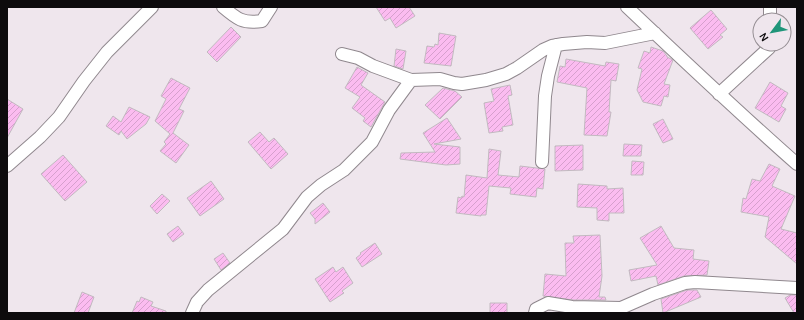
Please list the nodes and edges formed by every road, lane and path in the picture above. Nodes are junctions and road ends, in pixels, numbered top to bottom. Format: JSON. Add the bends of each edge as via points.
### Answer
{"nodes":[{"id":1,"x":151,"y":7,"type":"edge"},
{"id":2,"x":223,"y":7,"type":"edge"},
{"id":3,"x":271,"y":7,"type":"edge"},
{"id":4,"x":627,"y":7,"type":"edge"},
{"id":5,"x":655,"y":33,"type":"junction"},
{"id":6,"x":556,"y":45,"type":"junction"},
{"id":7,"x":765,"y":52,"type":"edge"},
{"id":8,"x":342,"y":54,"type":"dead end"},
{"id":9,"x":411,"y":80,"type":"junction"},
{"id":10,"x":719,"y":94,"type":"junction"},
{"id":11,"x":542,"y":162,"type":"dead end"},
{"id":12,"x":797,"y":164,"type":"edge"},
{"id":13,"x":7,"y":166,"type":"edge"},
{"id":14,"x":797,"y":288,"type":"edge"},
{"id":15,"x":192,"y":313,"type":"edge"},
{"id":16,"x":535,"y":313,"type":"edge"}],
"edges":[{"from":1,"to":13,"type":"street","via":[[107,52],[54,122]]},
{"from":2,"to":3,"type":"street","via":[[243,22],[252,23],[262,22]]},
{"from":4,"to":5,"type":"street"},
{"from":5,"to":6,"type":"street","via":[[605,43]]},
{"from":5,"to":10,"type":"street"},
{"from":6,"to":9,"type":"street","via":[[543,50],[518,68],[486,80],[462,84],[440,79]]},
{"from":6,"to":11,"type":"street","via":[[545,96]]},
{"from":7,"to":10,"type":"street"},
{"from":8,"to":9,"type":"street"},
{"from":9,"to":15,"type":"street","via":[[389,110],[372,142],[362,153],[344,170],[307,197],[283,229],[208,290],[197,302]]},
{"from":10,"to":12,"type":"street"},
{"from":14,"to":16,"type":"street","via":[[690,283],[653,294],[621,308],[548,303]]}]}
